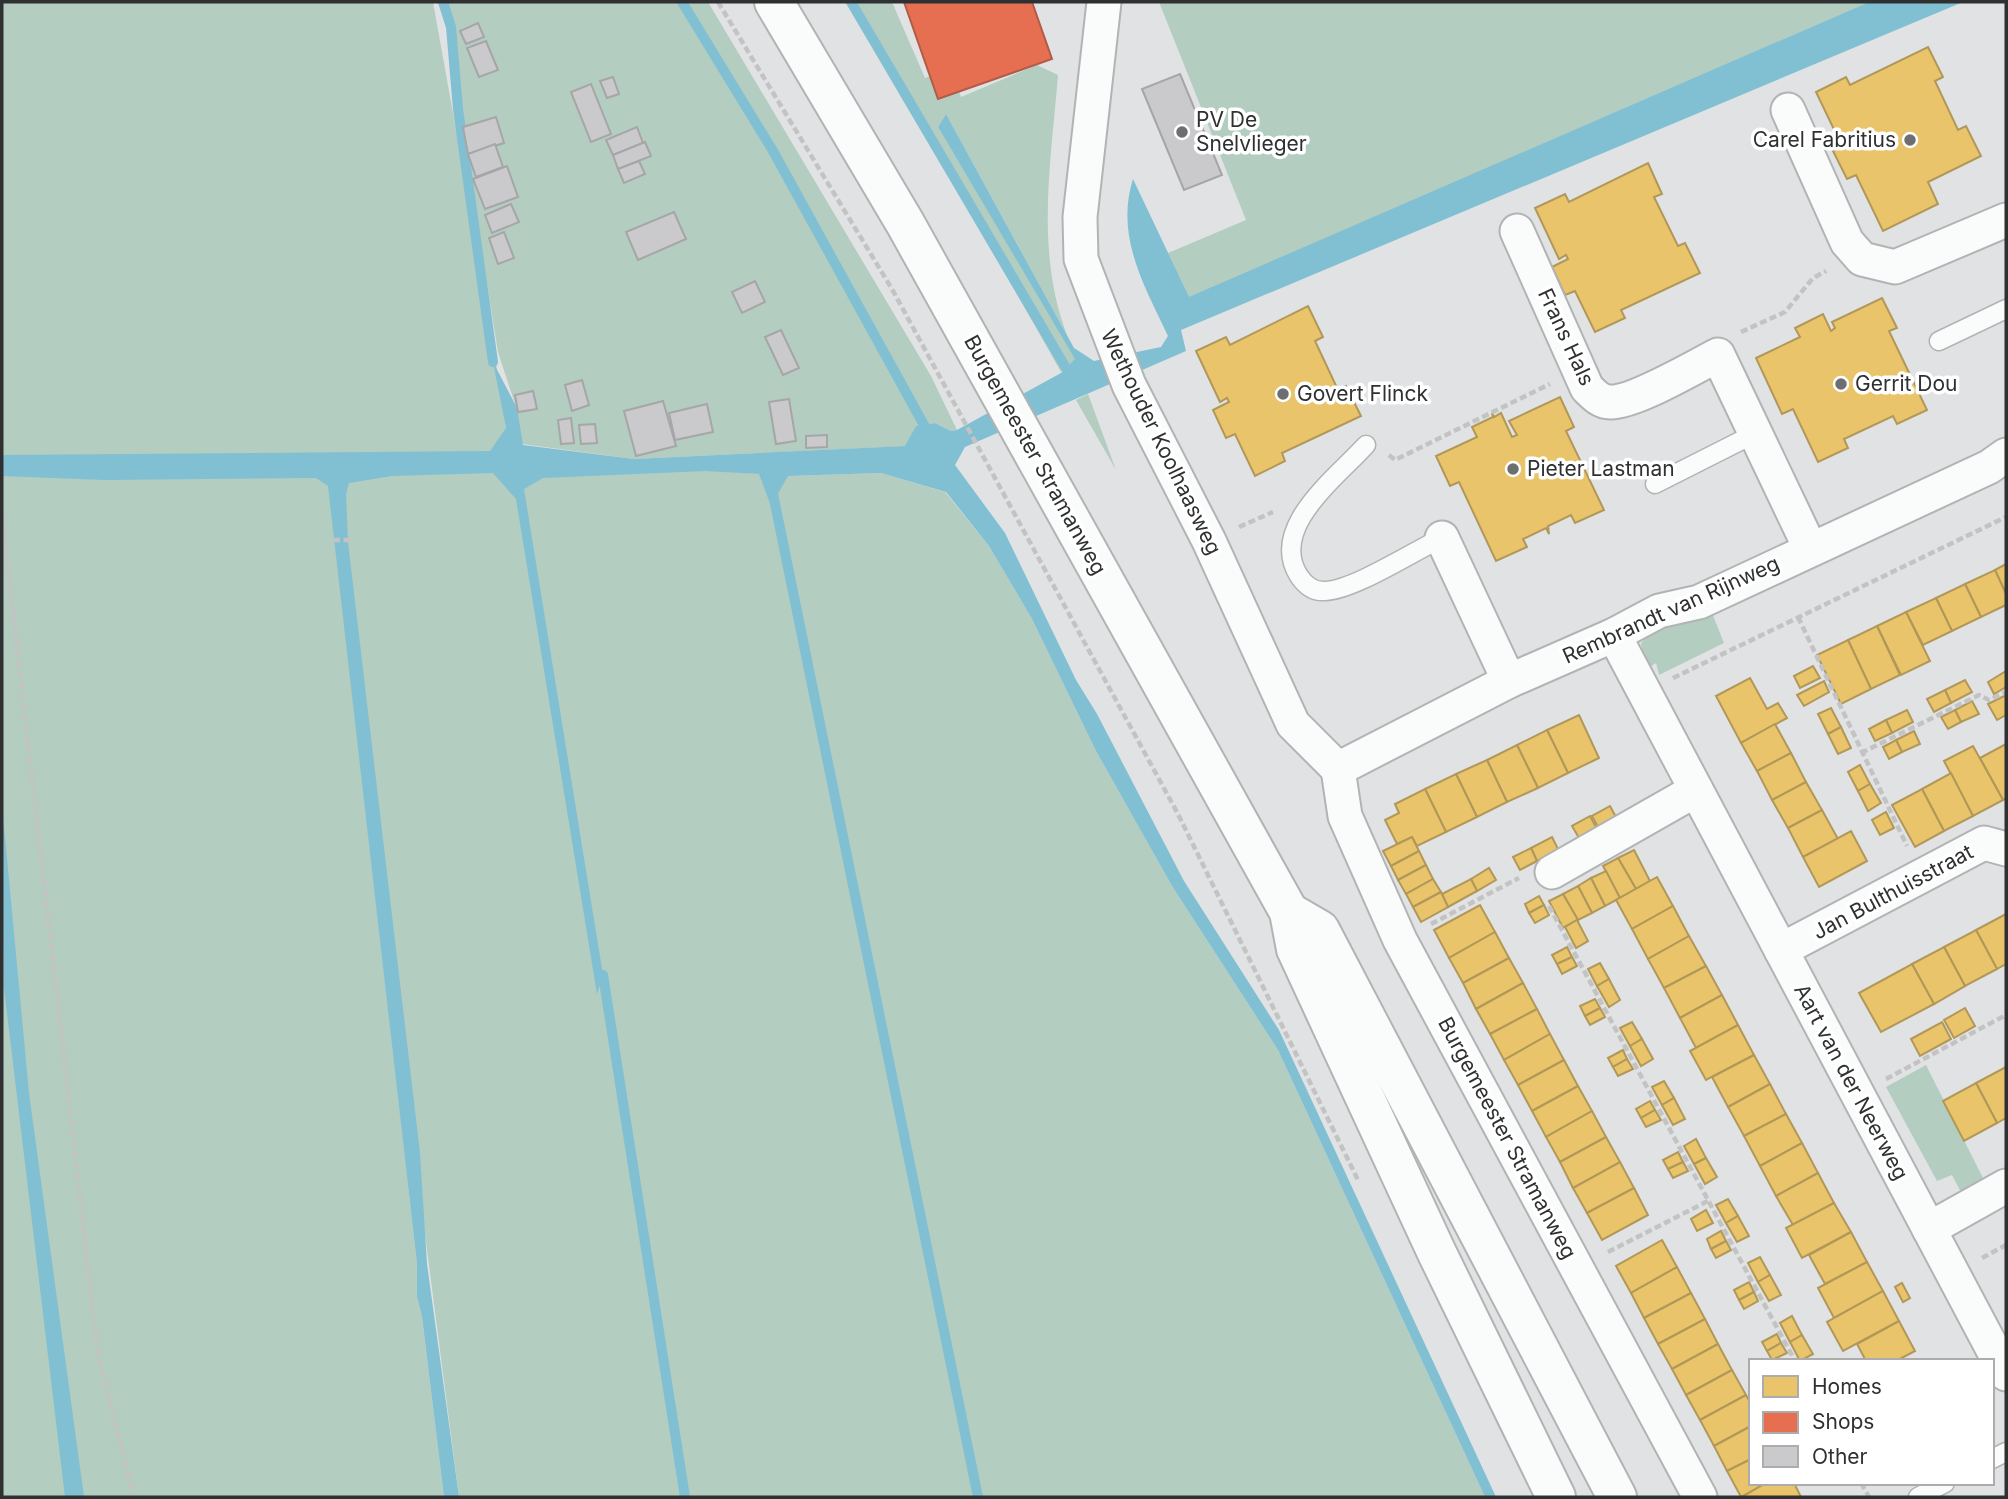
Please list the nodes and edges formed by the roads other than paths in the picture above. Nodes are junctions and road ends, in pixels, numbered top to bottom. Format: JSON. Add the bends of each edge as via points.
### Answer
{"nodes":[{"id":1,"x":774,"y":2,"type":"edge"},
{"id":2,"x":1104,"y":2,"type":"edge"},
{"id":3,"x":1788,"y":110,"type":"dead end"},
{"id":4,"x":2006,"y":220,"type":"edge"},
{"id":5,"x":1517,"y":230,"type":"dead end"},
{"id":6,"x":2006,"y":309,"type":"edge"},
{"id":7,"x":1939,"y":341,"type":"dead end"},
{"id":8,"x":1756,"y":433,"type":"junction"},
{"id":9,"x":1366,"y":445,"type":"dead end"},
{"id":10,"x":2006,"y":455,"type":"edge"},
{"id":11,"x":1655,"y":484,"type":"dead end"},
{"id":12,"x":1441,"y":538,"type":"joint"},
{"id":13,"x":1810,"y":548,"type":"junction"},
{"id":14,"x":1614,"y":635,"type":"junction"},
{"id":15,"x":1509,"y":681,"type":"junction"},
{"id":16,"x":1338,"y":769,"type":"junction"},
{"id":17,"x":1696,"y":790,"type":"junction"},
{"id":18,"x":2006,"y":849,"type":"edge"},
{"id":19,"x":1542,"y":880,"type":"road end"},
{"id":20,"x":1289,"y":912,"type":"junction"},
{"id":21,"x":1781,"y":950,"type":"junction"},
{"id":22,"x":2006,"y":1186,"type":"edge"},
{"id":23,"x":1929,"y":1229,"type":"junction"},
{"id":24,"x":2006,"y":1374,"type":"edge"},
{"id":25,"x":1941,"y":1485,"type":"edge"},
{"id":26,"x":1556,"y":1497,"type":"edge"},
{"id":27,"x":1617,"y":1497,"type":"edge"},
{"id":28,"x":1700,"y":1497,"type":"edge"},
{"id":29,"x":1918,"y":1497,"type":"edge"}],
"edges":[{"from":1,"to":20,"type":"main road","name":"Burgemeester Stramanweg","via":[[993,379]]},
{"from":2,"to":16,"type":"street","name":"Wethouder Koolhaasweg","via":[[1080,217],[1081,259],[1129,385],[1209,541],[1293,724]]},
{"from":3,"to":4,"type":"street","via":[[1847,242],[1861,259],[1895,267]]},
{"from":5,"to":8,"type":"street","name":"Frans Hals","via":[[1587,388],[1597,398],[1610,402],[1633,396],[1718,355]]},
{"from":6,"to":7,"type":"lane"},
{"from":8,"to":11,"type":"lane"},
{"from":8,"to":13,"type":"street"},
{"from":9,"to":12,"type":"lane","via":[[1296,522],[1289,547],[1293,566],[1305,585],[1322,592],[1342,588]]},
{"from":10,"to":13,"type":"street","name":"Rembrandt van Rijnweg","via":[[1989,467]]},
{"from":12,"to":15,"type":"street"},
{"from":13,"to":14,"type":"street","name":"Rembrandt van Rijnweg","via":[[1699,601],[1659,611]]},
{"from":14,"to":15,"type":"street","name":"Rembrandt van Rijnweg"},
{"from":14,"to":17,"type":"street","name":"Aart van der Neerweg"},
{"from":15,"to":16,"type":"street","name":"Rembrandt van Rijnweg"},
{"from":16,"to":28,"type":"street","name":"Burgemeester Stramanweg","via":[[1345,816],[1400,940]]},
{"from":17,"to":19,"type":"street"},
{"from":17,"to":21,"type":"street","name":"Aart van der Neerweg"},
{"from":18,"to":21,"type":"street","name":"Jan Bulthuisstraat","via":[[1984,843]]},
{"from":20,"to":26,"type":"main road","name":"Burgemeester Stramanweg","via":[[1296,949]]},
{"from":20,"to":27,"type":"main road","via":[[1320,930]]},
{"from":21,"to":23,"type":"street","name":"Aart van der Neerweg"},
{"from":22,"to":23,"type":"street"},
{"from":23,"to":24,"type":"street","name":"Aart van der Neerweg"},
{"from":25,"to":29,"type":"lane"}]}
